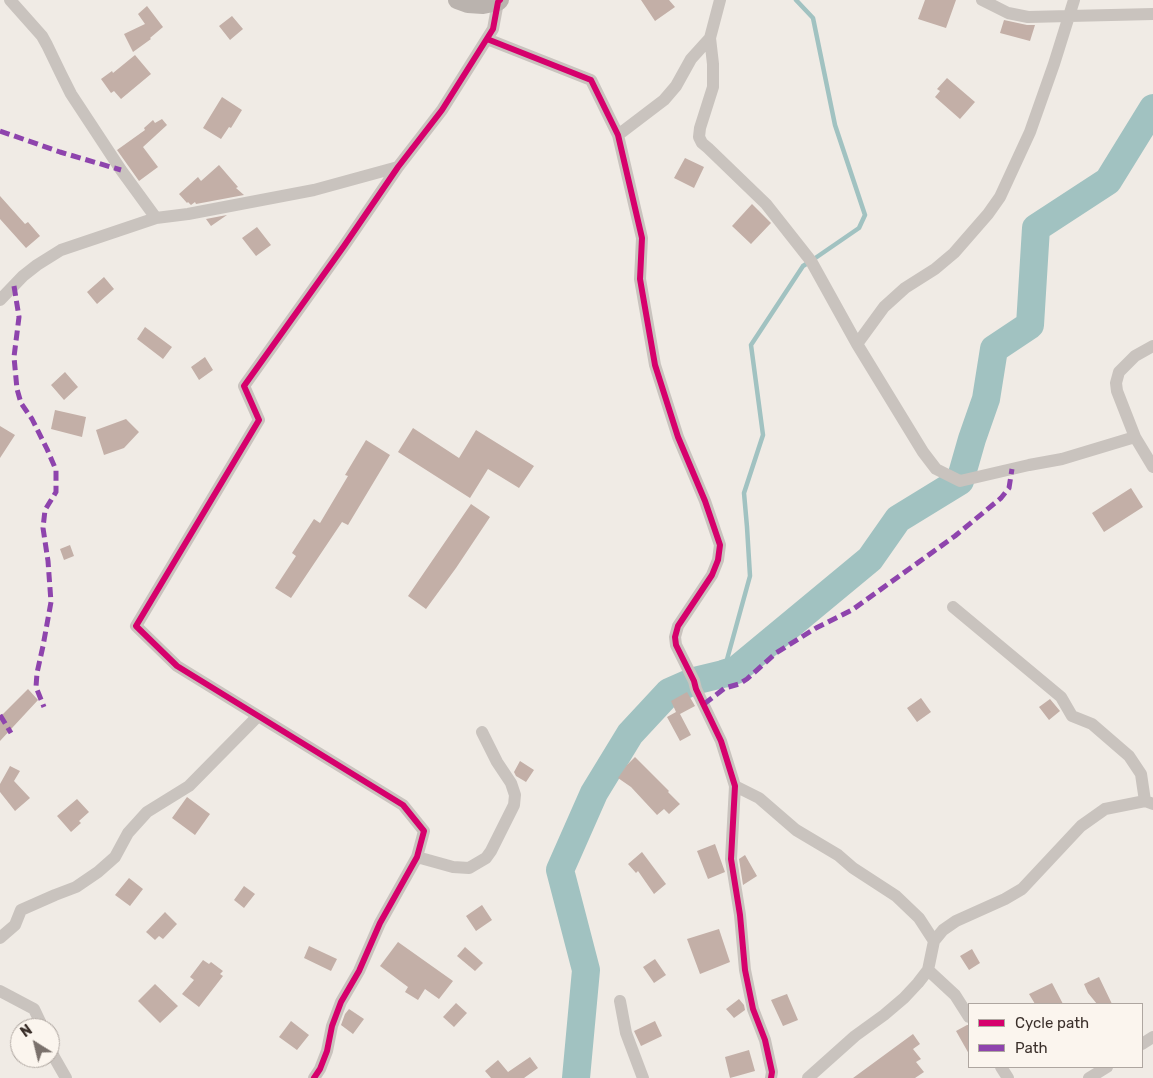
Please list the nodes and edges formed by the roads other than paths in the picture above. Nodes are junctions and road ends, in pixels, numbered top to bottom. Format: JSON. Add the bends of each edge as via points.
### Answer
{"nodes":[{"id":1,"x":10,"y":0,"type":"edge"},
{"id":2,"x":457,"y":0,"type":"edge"},
{"id":3,"x":720,"y":0,"type":"edge"},
{"id":4,"x":982,"y":0,"type":"edge"},
{"id":5,"x":1074,"y":0,"type":"edge"},
{"id":6,"x":499,"y":1,"type":"edge"},
{"id":7,"x":1153,"y":14,"type":"edge"},
{"id":8,"x":1069,"y":17,"type":"junction"},
{"id":9,"x":487,"y":38,"type":"junction"},
{"id":10,"x":710,"y":38,"type":"junction"},
{"id":11,"x":618,"y":135,"type":"junction"},
{"id":12,"x":398,"y":166,"type":"junction"},
{"id":13,"x":156,"y":218,"type":"junction"},
{"id":14,"x":0,"y":300,"type":"edge"},
{"id":15,"x":857,"y":344,"type":"junction"},
{"id":16,"x":1153,"y":346,"type":"edge"},
{"id":17,"x":1135,"y":438,"type":"junction"},
{"id":18,"x":1153,"y":467,"type":"edge"},
{"id":19,"x":953,"y":607,"type":"dead end"},
{"id":20,"x":258,"y":716,"type":"junction"},
{"id":21,"x":482,"y":732,"type":"dead end"},
{"id":22,"x":735,"y":786,"type":"junction"},
{"id":23,"x":1149,"y":802,"type":"edge"},
{"id":24,"x":417,"y":857,"type":"junction"},
{"id":25,"x":0,"y":938,"type":"edge"},
{"id":26,"x":934,"y":941,"type":"junction"},
{"id":27,"x":928,"y":970,"type":"junction"},
{"id":28,"x":0,"y":991,"type":"edge"},
{"id":29,"x":620,"y":1002,"type":"dead end"},
{"id":30,"x":968,"y":1015,"type":"edge"},
{"id":31,"x":38,"y":1018,"type":"edge"},
{"id":32,"x":1105,"y":1068,"type":"edge"},
{"id":33,"x":314,"y":1078,"type":"edge"},
{"id":34,"x":643,"y":1078,"type":"edge"},
{"id":35,"x":772,"y":1078,"type":"edge"},
{"id":36,"x":808,"y":1078,"type":"edge"},
{"id":37,"x":1090,"y":1078,"type":"edge"}],
"edges":[{"from":1,"to":13,"type":"street","via":[[47,45],[71,94]]},
{"from":2,"to":6,"type":"street","via":[[483,5]]},
{"from":3,"to":10,"type":"street"},
{"from":4,"to":8,"type":"street","via":[[1008,13],[1028,17]]},
{"from":5,"to":8,"type":"street"},
{"from":6,"to":9,"type":"street","via":[[493,29]]},
{"from":7,"to":8,"type":"street"},
{"from":8,"to":15,"type":"street","via":[[1030,132],[1000,197],[954,253],[884,307]]},
{"from":9,"to":11,"type":"street","via":[[591,80]]},
{"from":9,"to":12,"type":"street","via":[[442,110]]},
{"from":10,"to":11,"type":"street","via":[[691,59],[664,100]]},
{"from":10,"to":15,"type":"street","via":[[713,87],[700,128],[702,143],[766,204],[812,261]]},
{"from":11,"to":22,"type":"street","via":[[642,238],[640,279],[655,365],[678,437],[720,545],[712,575],[678,626],[676,645],[721,741]]},
{"from":12,"to":13,"type":"street","via":[[314,190]]},
{"from":12,"to":20,"type":"street","via":[[244,386],[259,420],[136,626],[176,666]]},
{"from":13,"to":14,"type":"street","via":[[62,250],[22,276]]},
{"from":15,"to":17,"type":"street","via":[[922,452],[936,469],[960,481],[1062,459]]},
{"from":16,"to":17,"type":"street","via":[[1135,356],[1119,372],[1116,383]]},
{"from":17,"to":18,"type":"street"},
{"from":19,"to":23,"type":"street","via":[[1061,697],[1072,716],[1092,724],[1129,756],[1141,774]]},
{"from":20,"to":24,"type":"street","via":[[403,805],[424,831]]},
{"from":20,"to":25,"type":"street","via":[[189,786],[147,812],[128,832],[114,857],[98,872],[76,887],[21,910],[15,925]]},
{"from":21,"to":24,"type":"street","via":[[515,795],[514,805],[491,851],[469,868]]},
{"from":22,"to":26,"type":"street","via":[[759,798],[796,830],[896,896],[920,918]]},
{"from":22,"to":35,"type":"street","via":[[731,860],[745,970]]},
{"from":23,"to":26,"type":"street","via":[[1105,809],[1081,826],[1022,888],[956,921]]},
{"from":24,"to":33,"type":"street","via":[[341,1002],[327,1051]]},
{"from":26,"to":27,"type":"street"},
{"from":27,"to":30,"type":"street","via":[[955,995]]},
{"from":27,"to":36,"type":"street","via":[[904,998]]},
{"from":28,"to":31,"type":"street","via":[[34,1009]]},
{"from":29,"to":34,"type":"street","via":[[626,1033]]},
{"from":32,"to":37,"type":"street"}]}
